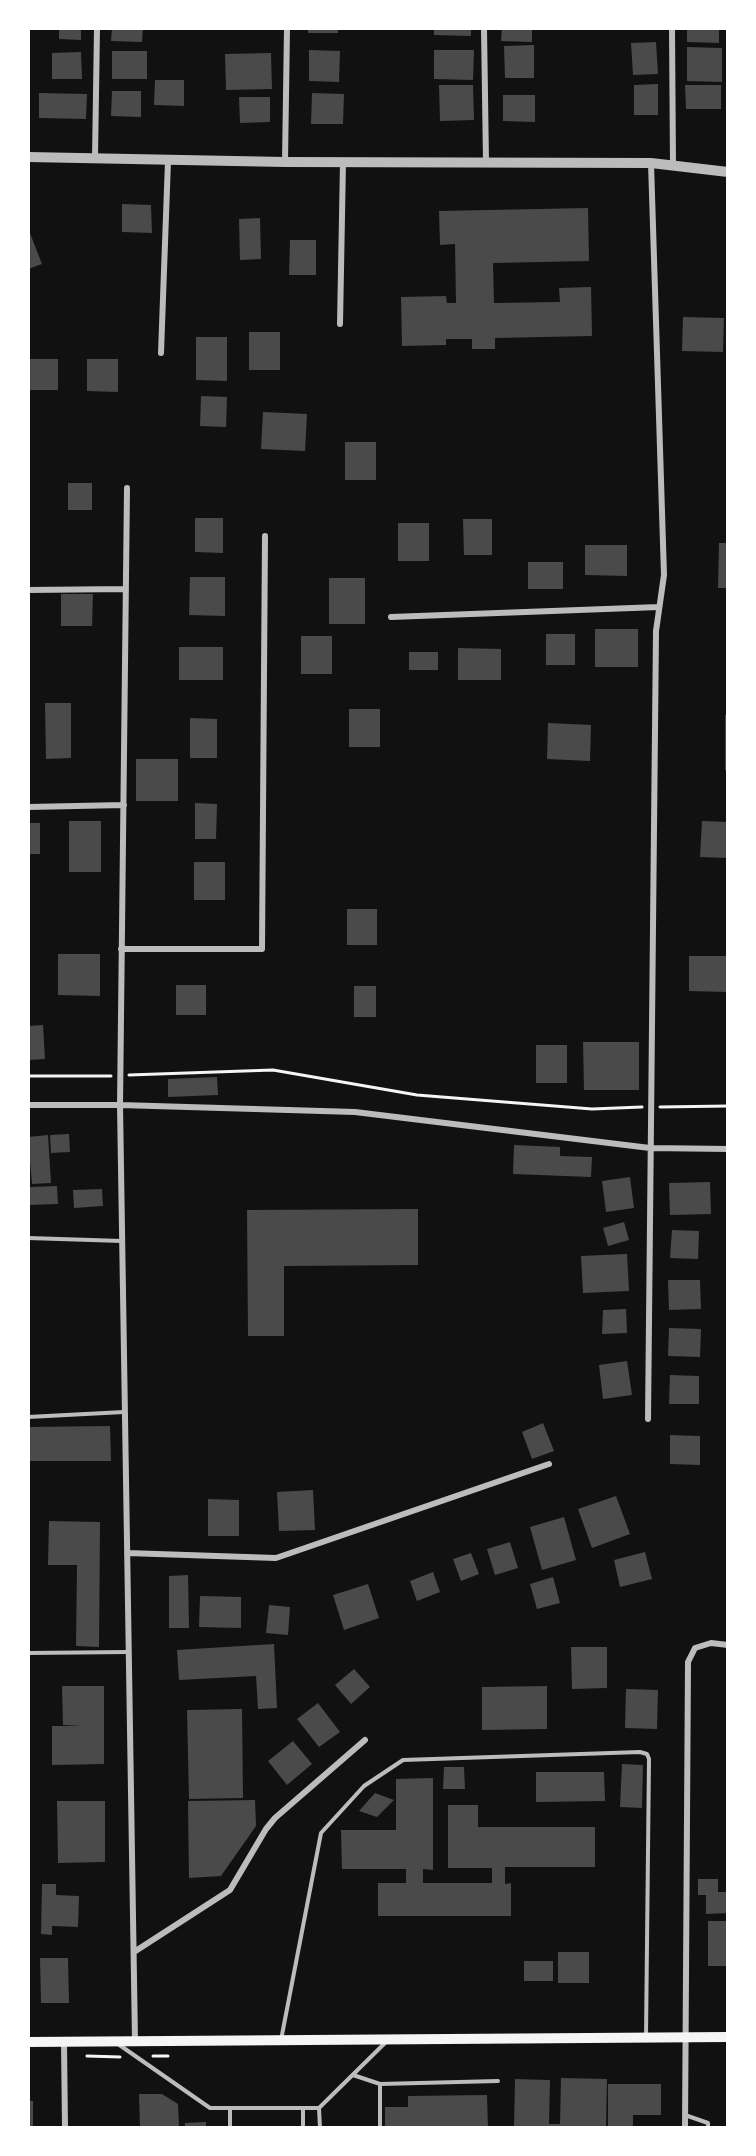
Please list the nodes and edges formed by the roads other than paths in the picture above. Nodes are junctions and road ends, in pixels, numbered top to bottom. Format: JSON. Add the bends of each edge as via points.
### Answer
{"nodes":[{"id":1,"x":97,"y":28,"type":"edge"},
{"id":2,"x":287,"y":28,"type":"edge"},
{"id":3,"x":484,"y":28,"type":"edge"},
{"id":4,"x":672,"y":28,"type":"edge"},
{"id":5,"x":28,"y":157,"type":"edge"},
{"id":6,"x":95,"y":158,"type":"junction"},
{"id":7,"x":168,"y":161,"type":"junction"},
{"id":8,"x":285,"y":162,"type":"junction"},
{"id":9,"x":343,"y":162,"type":"junction"},
{"id":10,"x":486,"y":162,"type":"junction"},
{"id":11,"x":651,"y":163,"type":"junction"},
{"id":12,"x":673,"y":165,"type":"junction"},
{"id":13,"x":728,"y":172,"type":"edge"},
{"id":14,"x":340,"y":324,"type":"dead end"},
{"id":15,"x":160,"y":353,"type":"dead end"},
{"id":16,"x":127,"y":488,"type":"dead end"},
{"id":17,"x":265,"y":536,"type":"dead end"},
{"id":18,"x":126,"y":589,"type":"junction"},
{"id":19,"x":28,"y":590,"type":"edge"},
{"id":20,"x":659,"y":607,"type":"junction"},
{"id":21,"x":391,"y":616,"type":"dead end"},
{"id":22,"x":124,"y":805,"type":"junction"},
{"id":23,"x":28,"y":807,"type":"edge"},
{"id":24,"x":122,"y":949,"type":"junction"},
{"id":25,"x":28,"y":1105,"type":"edge"},
{"id":26,"x":120,"y":1105,"type":"junction"},
{"id":27,"x":650,"y":1148,"type":"junction"},
{"id":28,"x":728,"y":1149,"type":"edge"},
{"id":29,"x":28,"y":1238,"type":"edge"},
{"id":30,"x":123,"y":1241,"type":"junction"},
{"id":31,"x":125,"y":1412,"type":"junction"},
{"id":32,"x":28,"y":1417,"type":"edge"},
{"id":33,"x":648,"y":1419,"type":"dead end"},
{"id":34,"x":549,"y":1464,"type":"dead end"},
{"id":35,"x":127,"y":1553,"type":"junction"},
{"id":36,"x":728,"y":1645,"type":"edge"},
{"id":37,"x":129,"y":1652,"type":"junction"},
{"id":38,"x":28,"y":1653,"type":"edge"},
{"id":39,"x":365,"y":1740,"type":"dead end"},
{"id":40,"x":134,"y":1952,"type":"junction"},
{"id":41,"x":646,"y":2037,"type":"junction"},
{"id":42,"x":686,"y":2037,"type":"junction"},
{"id":43,"x":728,"y":2037,"type":"edge"},
{"id":44,"x":389,"y":2039,"type":"junction"},
{"id":45,"x":281,"y":2040,"type":"junction"},
{"id":46,"x":64,"y":2042,"type":"junction"},
{"id":47,"x":115,"y":2042,"type":"junction"},
{"id":48,"x":135,"y":2042,"type":"junction"},
{"id":49,"x":28,"y":2043,"type":"edge"},
{"id":50,"x":353,"y":2075,"type":"junction"},
{"id":51,"x":498,"y":2081,"type":"dead end"},
{"id":52,"x":380,"y":2084,"type":"junction"},
{"id":53,"x":230,"y":2108,"type":"junction"},
{"id":54,"x":303,"y":2108,"type":"junction"},
{"id":55,"x":319,"y":2108,"type":"junction"},
{"id":56,"x":685,"y":2115,"type":"junction"},
{"id":57,"x":65,"y":2127,"type":"edge"},
{"id":58,"x":230,"y":2127,"type":"edge"},
{"id":59,"x":303,"y":2127,"type":"edge"},
{"id":60,"x":320,"y":2127,"type":"edge"},
{"id":61,"x":380,"y":2127,"type":"edge"},
{"id":62,"x":685,"y":2127,"type":"edge"},
{"id":63,"x":708,"y":2127,"type":"edge"}],
"edges":[{"from":1,"to":6,"type":"street"},
{"from":2,"to":8,"type":"street"},
{"from":3,"to":10,"type":"street"},
{"from":4,"to":12,"type":"street"},
{"from":5,"to":6,"type":"street"},
{"from":6,"to":7,"type":"street"},
{"from":7,"to":8,"type":"street"},
{"from":7,"to":15,"type":"street"},
{"from":8,"to":9,"type":"street"},
{"from":9,"to":10,"type":"street"},
{"from":9,"to":14,"type":"street"},
{"from":10,"to":11,"type":"street"},
{"from":11,"to":12,"type":"street"},
{"from":11,"to":20,"type":"street","via":[[664,575]]},
{"from":12,"to":13,"type":"street"},
{"from":16,"to":18,"type":"street"},
{"from":17,"to":24,"type":"street","via":[[262,949]]},
{"from":18,"to":19,"type":"street"},
{"from":18,"to":22,"type":"street"},
{"from":20,"to":21,"type":"street"},
{"from":20,"to":27,"type":"street"},
{"from":22,"to":23,"type":"street"},
{"from":22,"to":24,"type":"street"},
{"from":24,"to":26,"type":"street"},
{"from":25,"to":26,"type":"street"},
{"from":26,"to":27,"type":"street","via":[[355,1112]]},
{"from":26,"to":30,"type":"street"},
{"from":27,"to":28,"type":"street"},
{"from":27,"to":33,"type":"street"},
{"from":29,"to":30,"type":"lane"},
{"from":30,"to":31,"type":"street"},
{"from":31,"to":32,"type":"lane"},
{"from":31,"to":35,"type":"street"},
{"from":34,"to":35,"type":"street","via":[[276,1558]]},
{"from":35,"to":37,"type":"street"},
{"from":36,"to":42,"type":"street","via":[[711,1643],[695,1648],[688,1662]]},
{"from":37,"to":38,"type":"lane"},
{"from":37,"to":40,"type":"street"},
{"from":39,"to":40,"type":"street","via":[[274,1818],[230,1890]]},
{"from":40,"to":48,"type":"street"},
{"from":41,"to":42,"type":"main road"},
{"from":41,"to":44,"type":"main road"},
{"from":41,"to":45,"type":"lane","via":[[649,1759],[640,1752],[403,1760],[364,1786],[321,1833]]},
{"from":42,"to":43,"type":"main road"},
{"from":42,"to":56,"type":"street"},
{"from":44,"to":45,"type":"main road"},
{"from":44,"to":50,"type":"lane"},
{"from":45,"to":48,"type":"main road"},
{"from":46,"to":47,"type":"main road"},
{"from":46,"to":49,"type":"main road"},
{"from":46,"to":57,"type":"street"},
{"from":47,"to":48,"type":"main road"},
{"from":47,"to":53,"type":"lane","via":[[210,2108]]},
{"from":50,"to":52,"type":"lane"},
{"from":50,"to":55,"type":"lane"},
{"from":51,"to":52,"type":"lane"},
{"from":52,"to":61,"type":"lane"},
{"from":53,"to":54,"type":"lane"},
{"from":53,"to":58,"type":"lane"},
{"from":54,"to":55,"type":"lane"},
{"from":54,"to":59,"type":"lane"},
{"from":55,"to":60,"type":"lane"},
{"from":56,"to":62,"type":"street"},
{"from":56,"to":63,"type":"lane","via":[[708,2123]]}]}
